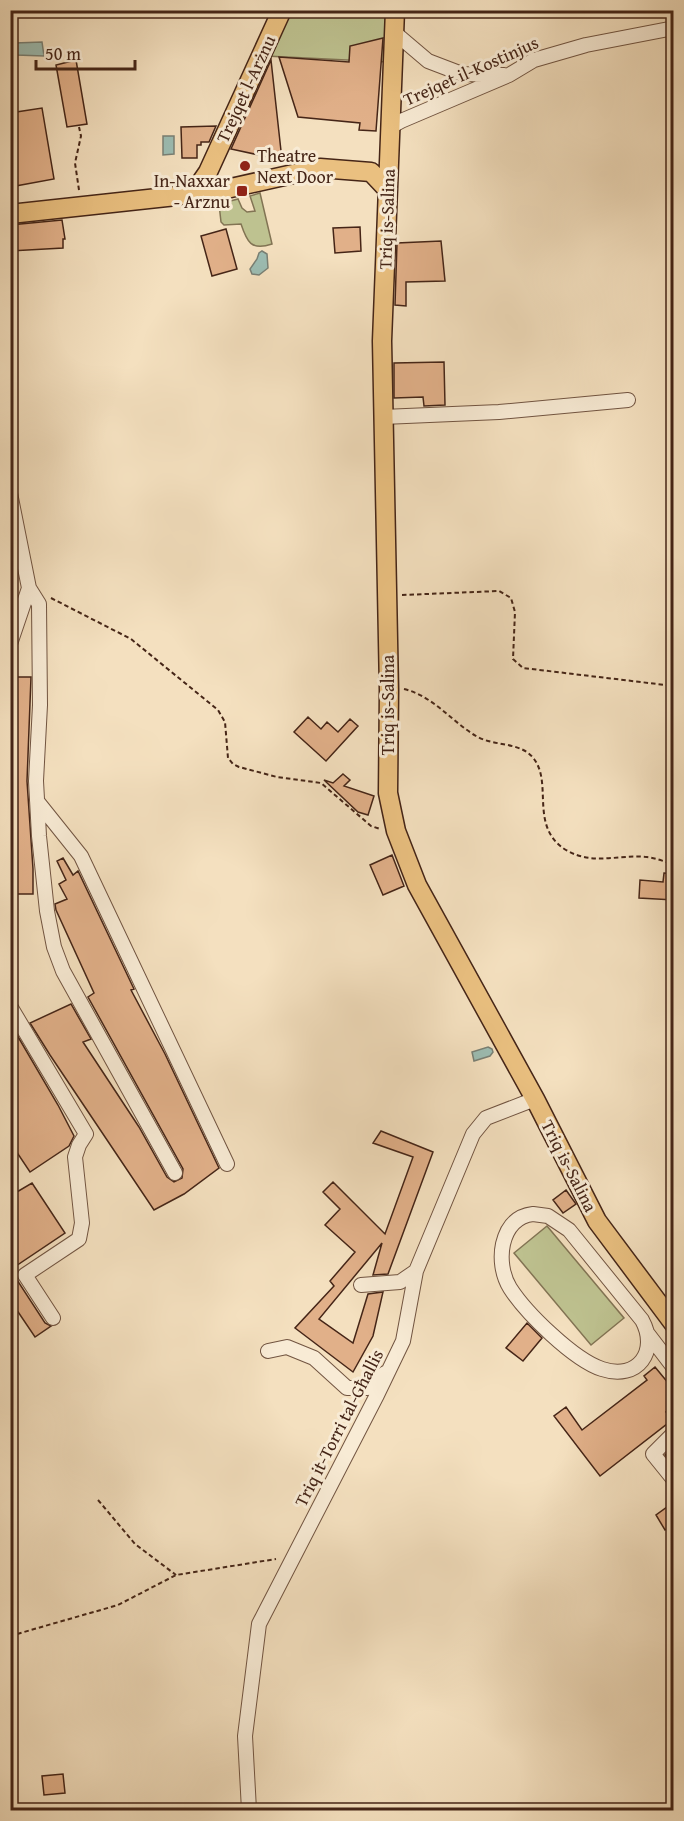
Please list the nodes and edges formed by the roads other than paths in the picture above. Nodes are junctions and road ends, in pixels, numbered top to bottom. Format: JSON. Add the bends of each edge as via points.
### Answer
{"nodes":[{"id":1,"x":282,"y":10,"type":"edge"},
{"id":2,"x":395,"y":10,"type":"edge"},
{"id":3,"x":674,"y":28,"type":"edge"},
{"id":4,"x":395,"y":33,"type":"junction"},
{"id":5,"x":509,"y":75,"type":"junction"},
{"id":6,"x":390,"y":127,"type":"junction"},
{"id":7,"x":389,"y":154,"type":"junction"},
{"id":8,"x":371,"y":172,"type":"junction"},
{"id":9,"x":388,"y":190,"type":"junction"},
{"id":10,"x":186,"y":194,"type":"junction"},
{"id":11,"x":10,"y":214,"type":"edge"},
{"id":12,"x":628,"y":400,"type":"dead end"},
{"id":13,"x":383,"y":417,"type":"junction"},
{"id":14,"x":10,"y":493,"type":"edge"},
{"id":15,"x":29,"y":588,"type":"junction"},
{"id":16,"x":10,"y":644,"type":"edge"},
{"id":17,"x":38,"y":801,"type":"junction"},
{"id":18,"x":10,"y":1006,"type":"edge"},
{"id":19,"x":535,"y":1099,"type":"junction"},
{"id":20,"x":227,"y":1164,"type":"dead end"},
{"id":21,"x":176,"y":1173,"type":"dead end"},
{"id":22,"x":416,"y":1271,"type":"junction"},
{"id":23,"x":361,"y":1285,"type":"dead end"},
{"id":24,"x":52,"y":1318,"type":"dead end"},
{"id":25,"x":674,"y":1324,"type":"edge"},
{"id":26,"x":648,"y":1334,"type":"junction"},
{"id":27,"x":268,"y":1351,"type":"dead end"},
{"id":28,"x":674,"y":1368,"type":"edge"},
{"id":29,"x":389,"y":1370,"type":"junction"},
{"id":30,"x":674,"y":1433,"type":"edge"},
{"id":31,"x":674,"y":1480,"type":"edge"},
{"id":32,"x":249,"y":1810,"type":"edge"}],
"edges":[{"from":1,"to":10,"type":"main road","name":"Trejqet l-Arżnu","via":[[208,172]]},
{"from":2,"to":4,"type":"main road","name":"Triq is-Salina"},
{"from":3,"to":5,"type":"street","name":"Trejqet il-Kostinjus","via":[[586,45],[534,60]]},
{"from":4,"to":5,"type":"street","via":[[428,61],[445,68],[462,74]]},
{"from":4,"to":6,"type":"main road","name":"Triq is-Salina"},
{"from":5,"to":6,"type":"street","name":"Trejqet il-Kostinjus"},
{"from":6,"to":7,"type":"main road","name":"Triq is-Salina"},
{"from":7,"to":8,"type":"main road"},
{"from":7,"to":9,"type":"main road","name":"Triq is-Salina"},
{"from":8,"to":9,"type":"main road"},
{"from":8,"to":10,"type":"main road","via":[[320,168],[213,192]]},
{"from":9,"to":13,"type":"main road","name":"Triq is-Salina"},
{"from":10,"to":11,"type":"main road"},
{"from":12,"to":13,"type":"street","via":[[499,412]]},
{"from":13,"to":19,"type":"main road","name":"Triq is-Salina","via":[[388,793],[396,831],[417,885]]},
{"from":14,"to":15,"type":"street"},
{"from":15,"to":16,"type":"street"},
{"from":15,"to":17,"type":"street","via":[[39,604]]},
{"from":17,"to":20,"type":"street","via":[[81,856]]},
{"from":17,"to":21,"type":"street","via":[[47,911],[57,955]]},
{"from":18,"to":24,"type":"street","via":[[86,1134],[75,1157],[82,1223],[79,1239],[25,1275]]},
{"from":19,"to":22,"type":"street","name":"Triq it-Torri tal-Għallis","via":[[486,1118],[474,1134]]},
{"from":19,"to":25,"type":"main road","name":"Triq is-Salina","via":[[597,1221]]},
{"from":22,"to":23,"type":"street","via":[[400,1282]]},
{"from":22,"to":29,"type":"street","name":"Triq it-Torri tal-Għallis","via":[[403,1341]]},
{"from":26,"to":26,"type":"street","via":[[642,1320],[562,1224],[533,1214],[520,1217],[510,1227],[501,1255],[509,1287],[577,1356],[614,1372],[632,1368],[645,1359]]},
{"from":26,"to":28,"type":"street"},
{"from":27,"to":29,"type":"street","via":[[287,1347],[314,1358],[347,1388],[368,1388]]},
{"from":29,"to":32,"type":"street","name":"Triq it-Torri tal-Għallis","via":[[259,1624],[245,1736]]},
{"from":30,"to":31,"type":"street","via":[[653,1454]]}]}
